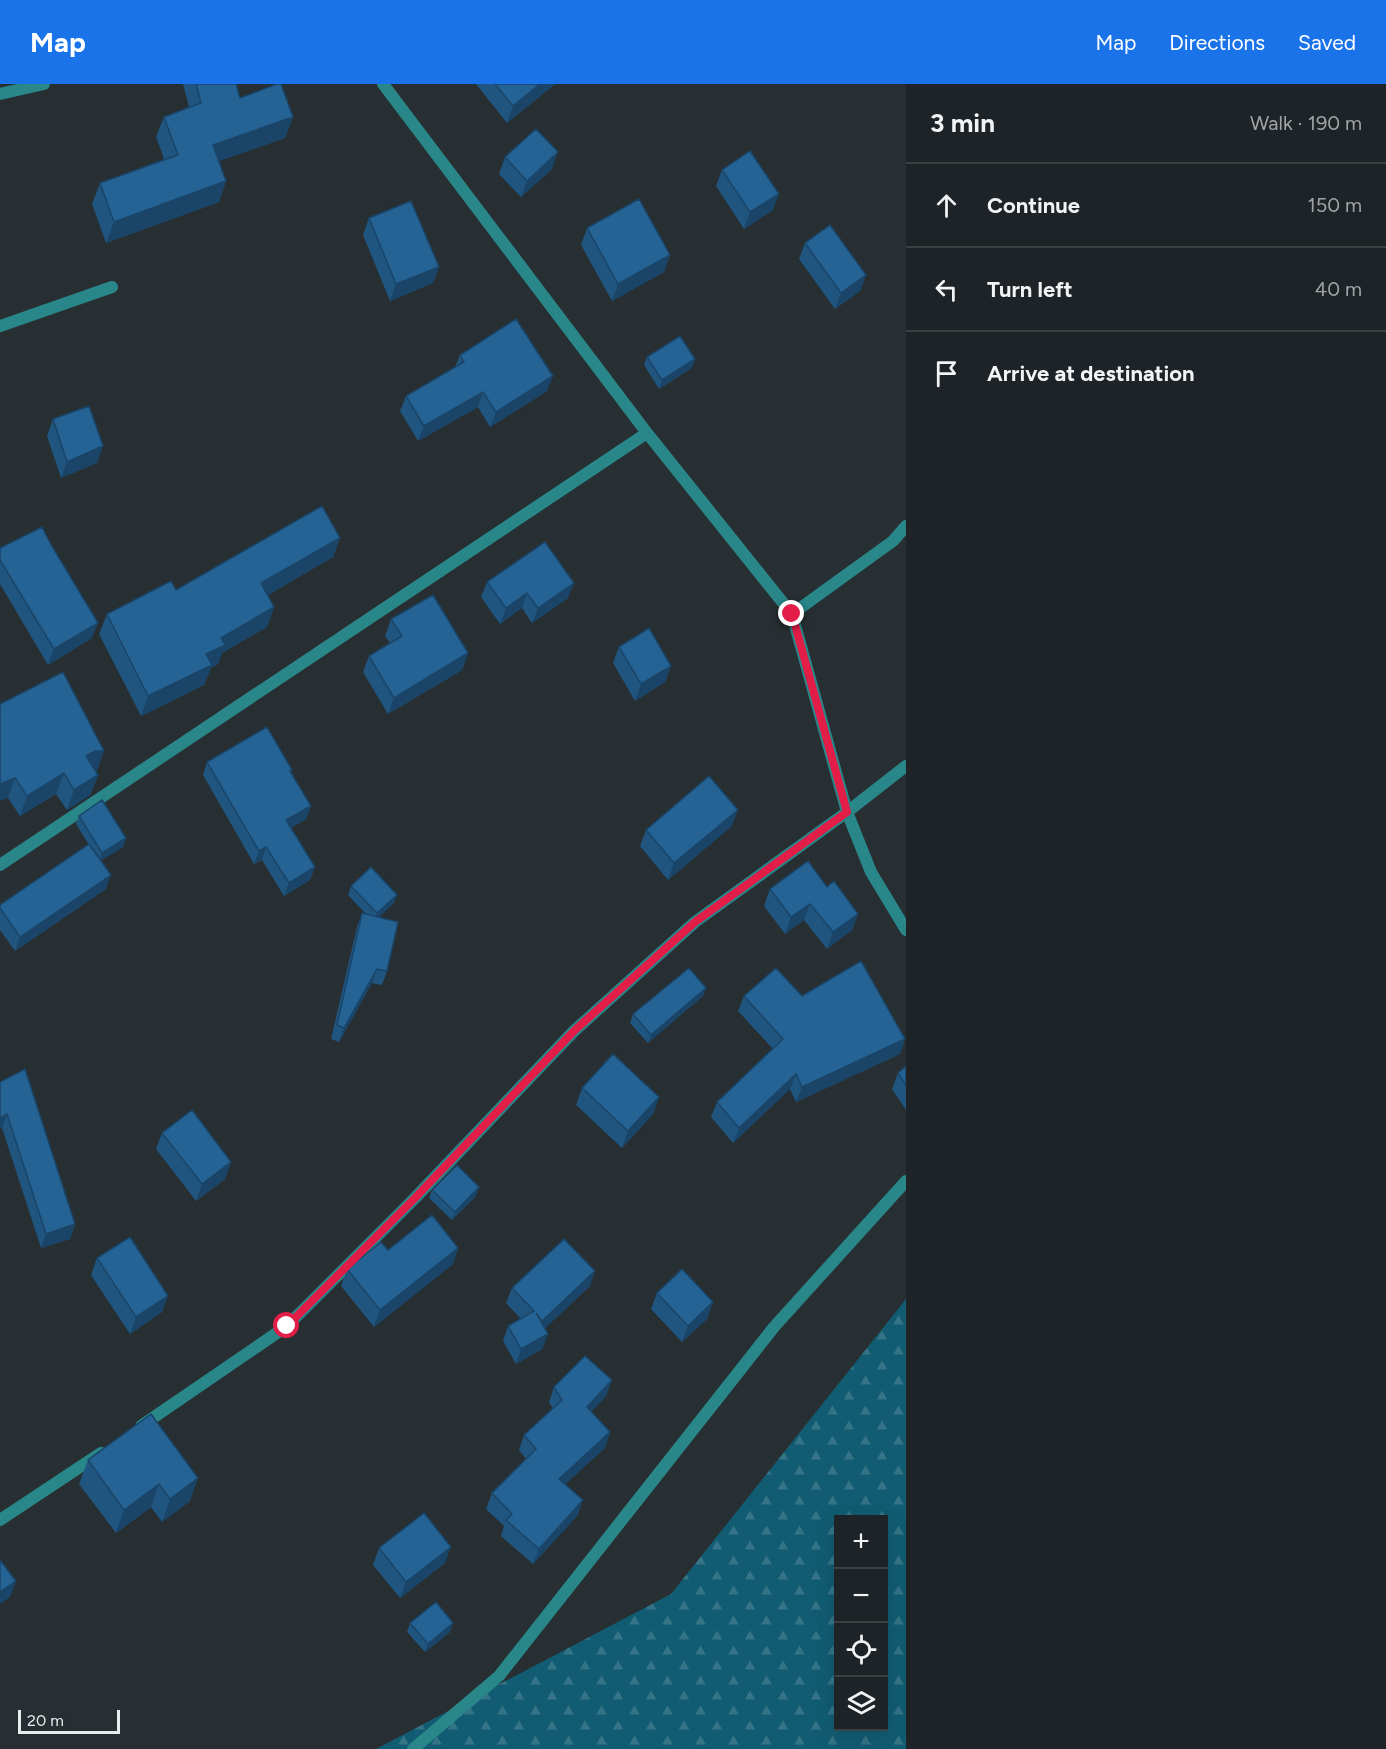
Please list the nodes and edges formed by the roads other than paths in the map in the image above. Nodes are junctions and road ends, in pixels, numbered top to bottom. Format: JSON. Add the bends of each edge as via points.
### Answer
{"nodes":[{"id":1,"x":44,"y":84,"type":"edge"},
{"id":2,"x":383,"y":84,"type":"edge"},
{"id":3,"x":0,"y":94,"type":"edge"},
{"id":4,"x":112,"y":287,"type":"dead end"},
{"id":5,"x":0,"y":326,"type":"edge"},
{"id":6,"x":647,"y":434,"type":"junction"},
{"id":7,"x":906,"y":526,"type":"edge"},
{"id":8,"x":792,"y":614,"type":"junction"},
{"id":9,"x":906,"y":766,"type":"edge"},
{"id":10,"x":847,"y":812,"type":"junction"},
{"id":11,"x":0,"y":865,"type":"edge"},
{"id":12,"x":906,"y":930,"type":"edge"},
{"id":13,"x":906,"y":1181,"type":"edge"},
{"id":14,"x":128,"y":1435,"type":"edge"},
{"id":15,"x":108,"y":1448,"type":"edge"},
{"id":16,"x":0,"y":1520,"type":"edge"},
{"id":17,"x":412,"y":1749,"type":"edge"}],
"edges":[{"from":1,"to":3,"type":"street"},
{"from":2,"to":6,"type":"street"},
{"from":4,"to":5,"type":"street"},
{"from":6,"to":8,"type":"street"},
{"from":6,"to":11,"type":"street"},
{"from":7,"to":8,"type":"street","via":[[893,541]]},
{"from":8,"to":10,"type":"street"},
{"from":9,"to":10,"type":"street"},
{"from":10,"to":12,"type":"street","via":[[871,872]]},
{"from":10,"to":14,"type":"street","via":[[695,922],[574,1031],[287,1326]]},
{"from":13,"to":17,"type":"street","via":[[774,1327],[499,1676]]},
{"from":15,"to":16,"type":"street"}]}
